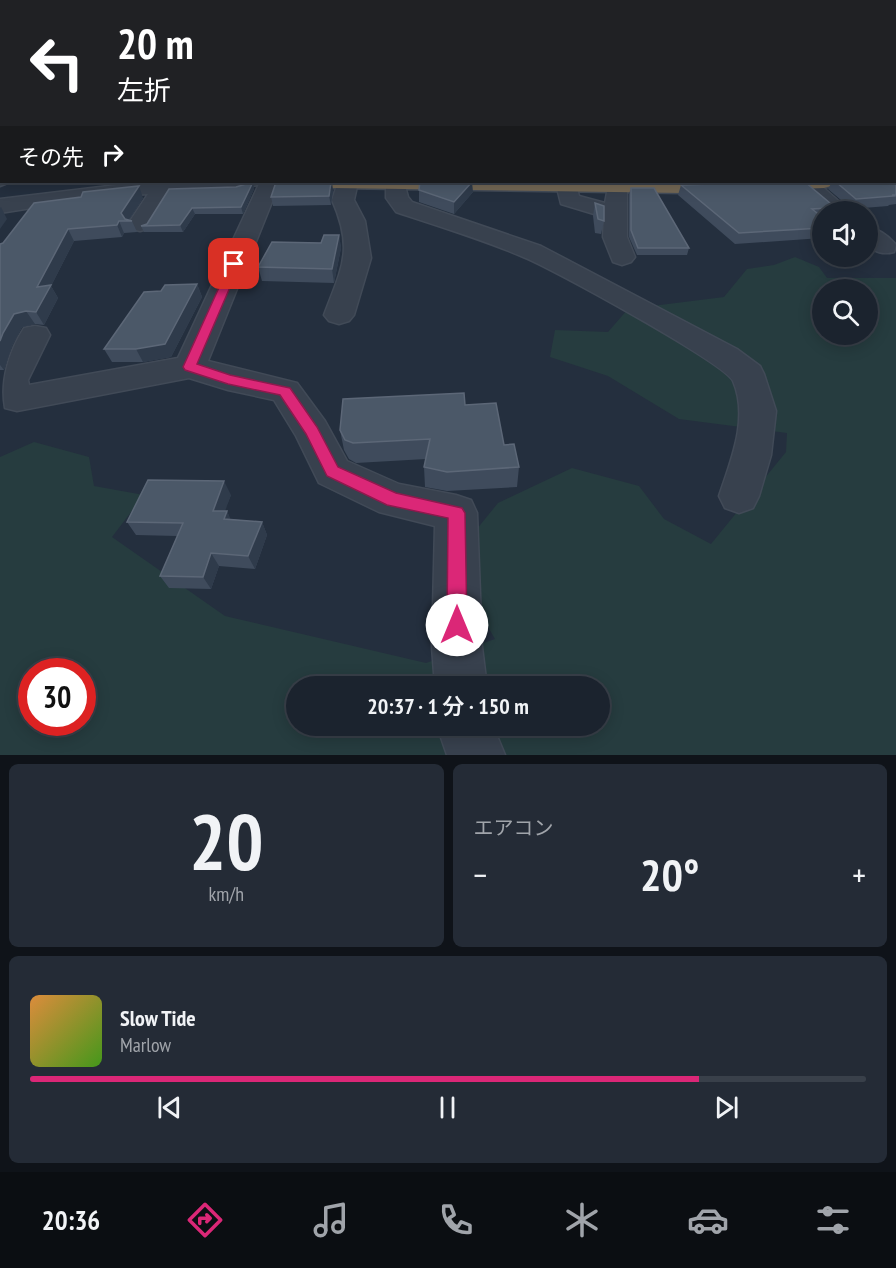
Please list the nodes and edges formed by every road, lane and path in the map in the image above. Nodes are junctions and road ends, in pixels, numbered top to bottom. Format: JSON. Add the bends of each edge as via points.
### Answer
{"nodes":[{"id":1,"x":246,"y":183,"type":"edge"},
{"id":2,"x":270,"y":183,"type":"edge"},
{"id":3,"x":348,"y":183,"type":"edge"},
{"id":4,"x":384,"y":183,"type":"edge"},
{"id":5,"x":474,"y":183,"type":"edge"},
{"id":6,"x":789,"y":183,"type":"edge"},
{"id":7,"x":816,"y":183,"type":"edge"},
{"id":8,"x":566,"y":184,"type":"junction"},
{"id":9,"x":617,"y":185,"type":"junction"},
{"id":10,"x":163,"y":187,"type":"junction"},
{"id":11,"x":831,"y":201,"type":"edge"},
{"id":12,"x":34,"y":202,"type":"junction"},
{"id":13,"x":0,"y":206,"type":"edge"},
{"id":14,"x":615,"y":214,"type":"junction"},
{"id":15,"x":140,"y":224,"type":"edge"},
{"id":16,"x":14,"y":230,"type":"edge"},
{"id":17,"x":622,"y":257,"type":"dead end"},
{"id":18,"x":339,"y":315,"type":"dead end"},
{"id":19,"x":35,"y":335,"type":"dead end"},
{"id":20,"x":190,"y":367,"type":"junction"},
{"id":21,"x":739,"y":496,"type":"dead end"},
{"id":22,"x":460,"y":676,"type":"edge"},
{"id":23,"x":469,"y":736,"type":"edge"},
{"id":24,"x":476,"y":755,"type":"edge"}],
"edges":[{"from":1,"to":10,"type":"street"},
{"from":2,"to":20,"type":"street"},
{"from":3,"to":18,"type":"street","via":[[343,200],[353,221],[358,258]]},
{"from":4,"to":21,"type":"street","via":[[404,207],[532,251],[726,356],[748,374],[758,411],[752,455]]},
{"from":5,"to":8,"type":"highway"},
{"from":6,"to":9,"type":"highway"},
{"from":7,"to":11,"type":"street"},
{"from":8,"to":9,"type":"highway"},
{"from":8,"to":14,"type":"street","via":[[569,199],[578,205]]},
{"from":9,"to":14,"type":"street"},
{"from":10,"to":12,"type":"street"},
{"from":10,"to":15,"type":"street"},
{"from":12,"to":13,"type":"street"},
{"from":12,"to":16,"type":"street"},
{"from":14,"to":17,"type":"street","via":[[615,237]]},
{"from":19,"to":20,"type":"street","via":[[11,380],[17,399]]},
{"from":20,"to":22,"type":"street","via":[[285,391],[333,471],[393,500],[456,513]]},
{"from":23,"to":24,"type":"street"}]}
